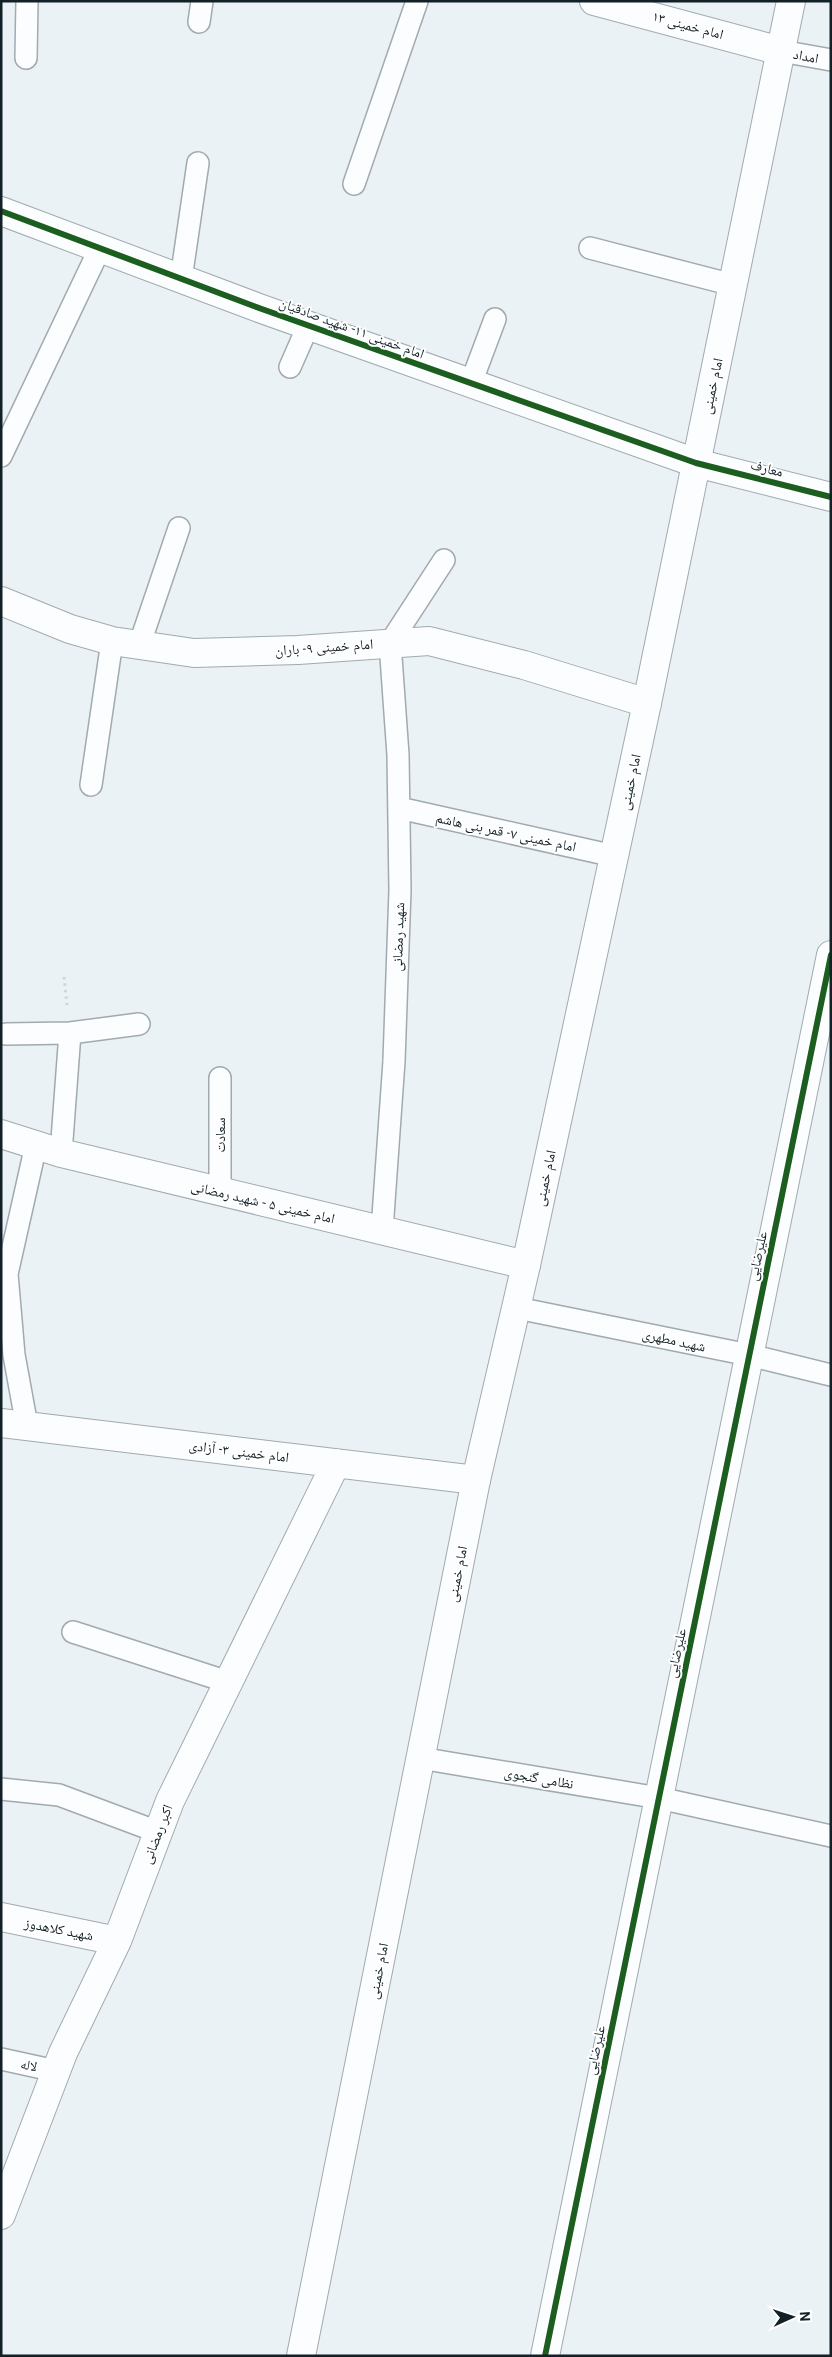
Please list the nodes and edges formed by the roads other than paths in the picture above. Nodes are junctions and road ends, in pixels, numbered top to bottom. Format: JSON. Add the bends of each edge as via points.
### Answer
{"nodes":[{"id":1,"x":27,"y":1,"type":"edge"},
{"id":2,"x":417,"y":1,"type":"edge"},
{"id":3,"x":594,"y":1,"type":"edge"},
{"id":4,"x":791,"y":1,"type":"edge"},
{"id":5,"x":781,"y":51,"type":"junction"},
{"id":6,"x":26,"y":58,"type":"dead end"},
{"id":7,"x":831,"y":60,"type":"edge"},
{"id":8,"x":198,"y":163,"type":"dead end"},
{"id":9,"x":354,"y":184,"type":"dead end"},
{"id":10,"x":1,"y":211,"type":"edge"},
{"id":11,"x":100,"y":248,"type":"junction"},
{"id":12,"x":590,"y":248,"type":"dead end"},
{"id":13,"x":181,"y":279,"type":"junction"},
{"id":14,"x":733,"y":285,"type":"junction"},
{"id":15,"x":495,"y":319,"type":"dead end"},
{"id":16,"x":308,"y":326,"type":"junction"},
{"id":17,"x":290,"y":367,"type":"dead end"},
{"id":18,"x":471,"y":383,"type":"junction"},
{"id":19,"x":1,"y":456,"type":"edge"},
{"id":20,"x":696,"y":463,"type":"junction"},
{"id":21,"x":831,"y":497,"type":"edge"},
{"id":22,"x":178,"y":528,"type":"dead end"},
{"id":23,"x":444,"y":560,"type":"dead end"},
{"id":24,"x":1,"y":600,"type":"edge"},
{"id":25,"x":112,"y":641,"type":"junction"},
{"id":26,"x":390,"y":643,"type":"junction"},
{"id":27,"x":139,"y":646,"type":"junction"},
{"id":28,"x":647,"y":702,"type":"junction"},
{"id":29,"x":91,"y":785,"type":"dead end"},
{"id":30,"x":398,"y":808,"type":"junction"},
{"id":31,"x":614,"y":856,"type":"junction"},
{"id":32,"x":831,"y":955,"type":"edge"},
{"id":33,"x":139,"y":1024,"type":"dead end"},
{"id":34,"x":70,"y":1033,"type":"junction"},
{"id":35,"x":6,"y":1034,"type":"dead end"},
{"id":36,"x":220,"y":1078,"type":"dead end"},
{"id":37,"x":1,"y":1134,"type":"edge"},
{"id":38,"x":36,"y":1145,"type":"junction"},
{"id":39,"x":61,"y":1154,"type":"junction"},
{"id":40,"x":220,"y":1192,"type":"junction"},
{"id":41,"x":382,"y":1230,"type":"junction"},
{"id":42,"x":526,"y":1265,"type":"junction"},
{"id":43,"x":517,"y":1308,"type":"junction"},
{"id":44,"x":749,"y":1355,"type":"junction"},
{"id":45,"x":831,"y":1375,"type":"edge"},
{"id":46,"x":14,"y":1425,"type":"edge"},
{"id":47,"x":336,"y":1463,"type":"junction"},
{"id":48,"x":476,"y":1480,"type":"junction"},
{"id":49,"x":73,"y":1632,"type":"dead end"},
{"id":50,"x":228,"y":1682,"type":"junction"},
{"id":51,"x":420,"y":1758,"type":"junction"},
{"id":52,"x":1,"y":1789,"type":"edge"},
{"id":53,"x":659,"y":1798,"type":"junction"},
{"id":54,"x":158,"y":1832,"type":"junction"},
{"id":55,"x":831,"y":1836,"type":"edge"},
{"id":56,"x":1,"y":1917,"type":"edge"},
{"id":57,"x":117,"y":1941,"type":"junction"},
{"id":58,"x":1,"y":2059,"type":"edge"},
{"id":59,"x":56,"y":2071,"type":"junction"},
{"id":60,"x":1,"y":2215,"type":"edge"},
{"id":61,"x":301,"y":2356,"type":"edge"},
{"id":62,"x":545,"y":2356,"type":"edge"}],
"edges":[{"from":1,"to":6,"type":"lane"},
{"from":2,"to":9,"type":"lane"},
{"from":3,"to":5,"type":"street","name":"امام خمینی ۱۳"},
{"from":4,"to":5,"type":"street","name":"امام خمینی"},
{"from":5,"to":7,"type":"lane","name":"امداد"},
{"from":5,"to":14,"type":"street","name":"امام خمینی"},
{"from":8,"to":13,"type":"lane"},
{"from":10,"to":11,"type":"street","name":"امام خمینی ۱۱- شهید صادقیان"},
{"from":11,"to":13,"type":"street","name":"امام خمینی ۱۱- شهید صادقیان"},
{"from":11,"to":19,"type":"lane"},
{"from":12,"to":14,"type":"lane"},
{"from":13,"to":16,"type":"street","name":"امام خمینی ۱۱- شهید صادقیان"},
{"from":14,"to":20,"type":"street","name":"امام خمینی"},
{"from":15,"to":18,"type":"lane"},
{"from":16,"to":17,"type":"lane"},
{"from":16,"to":18,"type":"street","name":"امام خمینی ۱۱- شهید صادقیان"},
{"from":18,"to":20,"type":"street","name":"امام خمینی ۱۱- شهید صادقیان"},
{"from":20,"to":21,"type":"street","name":"معارف"},
{"from":20,"to":28,"type":"street","name":"امام خمینی"},
{"from":22,"to":27,"type":"lane"},
{"from":23,"to":26,"type":"lane"},
{"from":24,"to":25,"type":"street","name":"امام خمینی ۹- باران","via":[[70,629]]},
{"from":25,"to":27,"type":"street","name":"امام خمینی ۹- باران"},
{"from":25,"to":29,"type":"lane"},
{"from":26,"to":27,"type":"street","name":"امام خمینی ۹- باران","via":[[194,654]]},
{"from":26,"to":28,"type":"street","name":"امام خمینی ۹- باران","via":[[429,641]]},
{"from":26,"to":30,"type":"lane","name":"شهید رمضانی","via":[[398,755]]},
{"from":28,"to":31,"type":"street","name":"امام خمینی"},
{"from":30,"to":31,"type":"lane","name":"امام خمینی ۷- قمر بنی هاشم"},
{"from":30,"to":41,"type":"lane","name":"شهید رمضانی","via":[[400,890],[394,1061]]},
{"from":31,"to":42,"type":"street","name":"امام خمینی"},
{"from":32,"to":44,"type":"street","name":"علیرضایی"},
{"from":33,"to":34,"type":"lane"},
{"from":34,"to":35,"type":"lane"},
{"from":34,"to":39,"type":"lane"},
{"from":36,"to":40,"type":"lane","name":"سعادت"},
{"from":37,"to":38,"type":"street","name":"امام خمینی ۵ - شهید رمضانی"},
{"from":38,"to":39,"type":"street","name":"امام خمینی ۵ - شهید رمضانی"},
{"from":38,"to":46,"type":"lane","via":[[7,1274],[14,1355]]},
{"from":39,"to":40,"type":"street","name":"امام خمینی ۵ - شهید رمضانی"},
{"from":40,"to":41,"type":"street","name":"امام خمینی ۵ - شهید رمضانی"},
{"from":41,"to":42,"type":"street","name":"امام خمینی ۵ - شهید رمضانی"},
{"from":42,"to":43,"type":"street","name":"امام خمینی"},
{"from":43,"to":44,"type":"lane","name":"شهید مطهری"},
{"from":43,"to":48,"type":"street","name":"امام خمینی"},
{"from":44,"to":45,"type":"lane","name":"شهید مطهری"},
{"from":44,"to":53,"type":"street","name":"علیرضایی"},
{"from":46,"to":47,"type":"street","name":"امام خمینی ۳- آزادی"},
{"from":47,"to":48,"type":"street","name":"امام خمینی ۳- آزادی"},
{"from":47,"to":50,"type":"street","name":"اکبر رمضانی"},
{"from":48,"to":51,"type":"street","name":"امام خمینی"},
{"from":49,"to":50,"type":"lane"},
{"from":50,"to":54,"type":"street","name":"اکبر رمضانی"},
{"from":51,"to":53,"type":"lane","name":"نظامی گنجوی"},
{"from":51,"to":61,"type":"street","name":"امام خمینی"},
{"from":52,"to":54,"type":"lane","via":[[60,1795]]},
{"from":53,"to":55,"type":"lane","name":"نظامی گنجوی"},
{"from":53,"to":62,"type":"street","name":"علیرضایی"},
{"from":54,"to":57,"type":"street","name":"اکبر رمضانی"},
{"from":56,"to":57,"type":"street","name":"شهید کلاهدوز"},
{"from":57,"to":59,"type":"street","name":"اکبر رمضانی"},
{"from":58,"to":59,"type":"lane","name":"لاله"},
{"from":59,"to":60,"type":"street","name":"اکبر رمضانی"}]}
